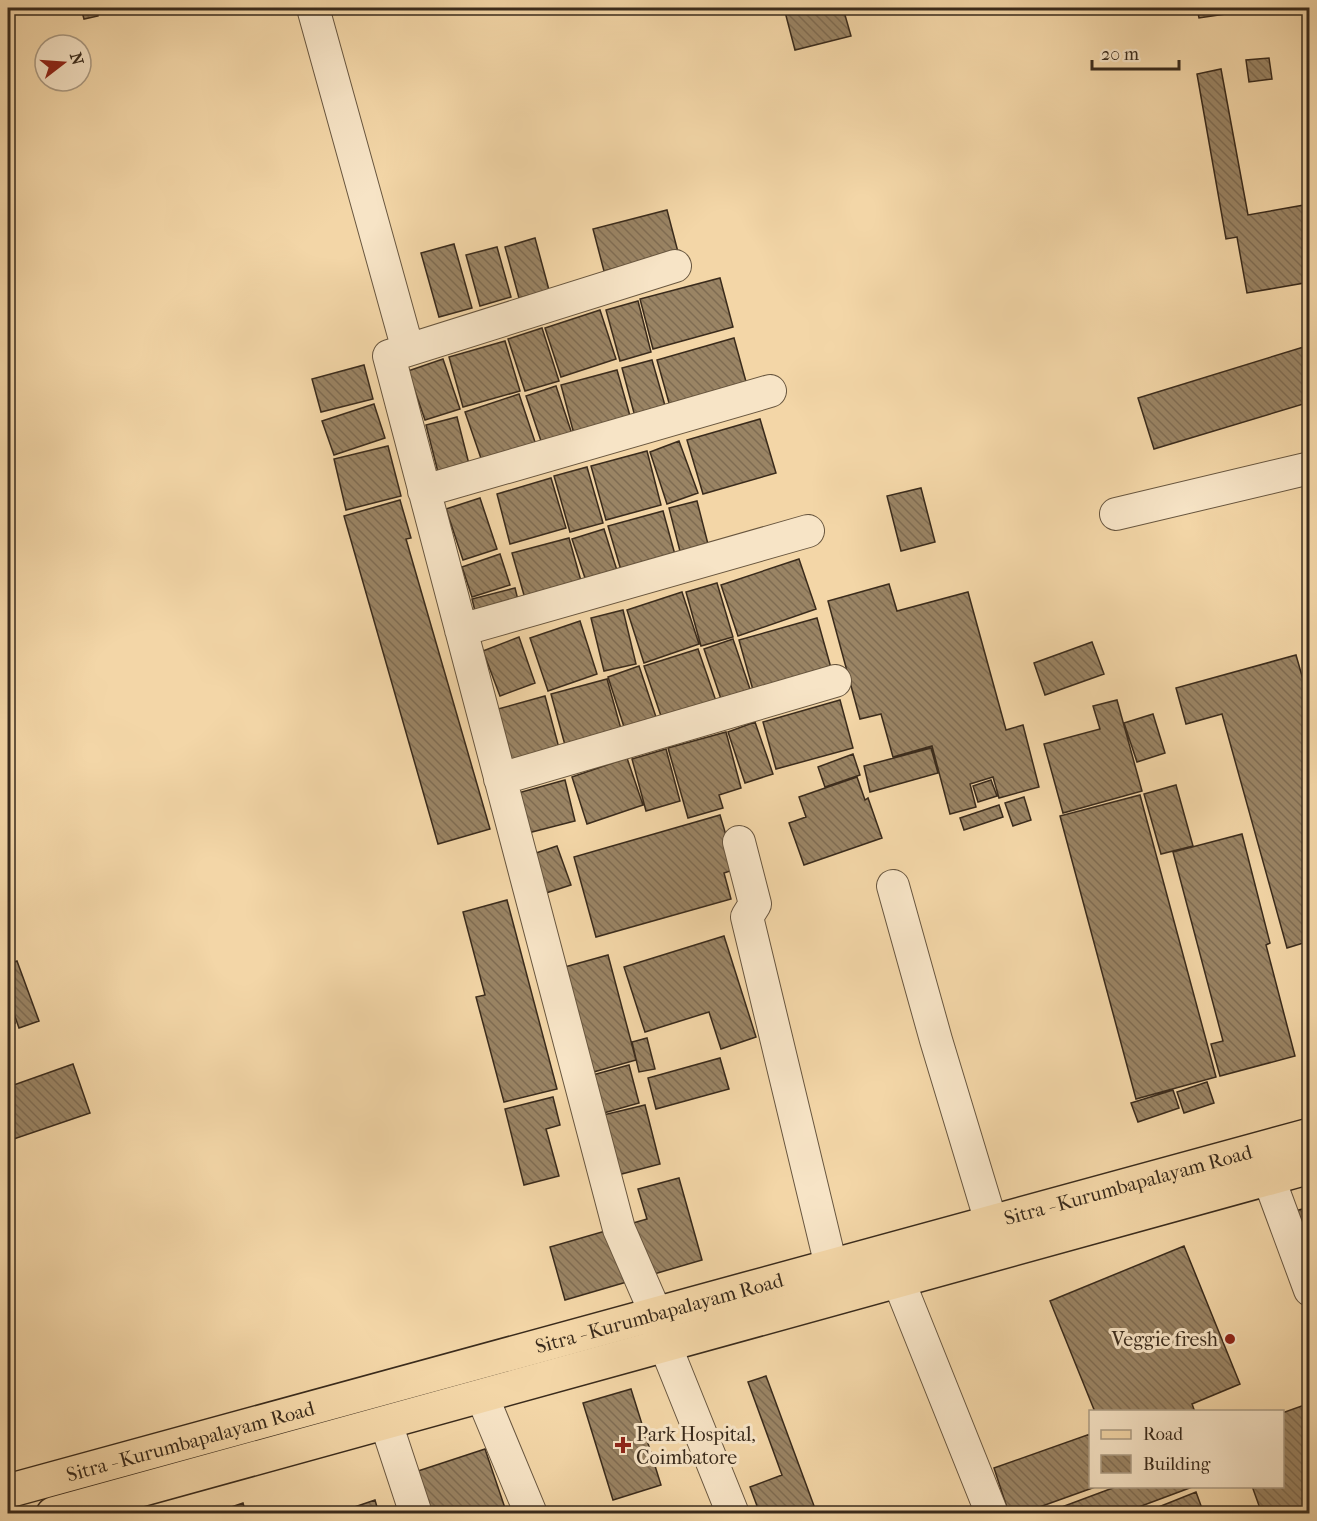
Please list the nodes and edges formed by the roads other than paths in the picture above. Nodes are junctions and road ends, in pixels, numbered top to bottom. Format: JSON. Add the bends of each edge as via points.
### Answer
{"nodes":[{"id":1,"x":312,"y":8,"type":"edge"},
{"id":2,"x":675,"y":266,"type":"dead end"},
{"id":3,"x":408,"y":350,"type":"junction"},
{"id":4,"x":770,"y":391,"type":"dead end"},
{"id":5,"x":1310,"y":468,"type":"edge"},
{"id":6,"x":424,"y":491,"type":"junction"},
{"id":7,"x":1116,"y":514,"type":"dead end"},
{"id":8,"x":808,"y":531,"type":"dead end"},
{"id":9,"x":461,"y":630,"type":"junction"},
{"id":10,"x":835,"y":681,"type":"dead end"},
{"id":11,"x":500,"y":779,"type":"junction"},
{"id":12,"x":739,"y":842,"type":"dead end"},
{"id":13,"x":893,"y":886,"type":"dead end"},
{"id":14,"x":1310,"y":1135,"type":"edge"},
{"id":15,"x":1310,"y":1167,"type":"edge"},
{"id":16,"x":1269,"y":1179,"type":"junction"},
{"id":17,"x":991,"y":1222,"type":"junction"},
{"id":18,"x":831,"y":1266,"type":"junction"},
{"id":19,"x":899,"y":1282,"type":"junction"},
{"id":20,"x":1310,"y":1290,"type":"edge"},
{"id":21,"x":656,"y":1314,"type":"junction"},
{"id":22,"x":665,"y":1345,"type":"junction"},
{"id":23,"x":482,"y":1396,"type":"junction"},
{"id":24,"x":386,"y":1423,"type":"junction"},
{"id":25,"x":8,"y":1491,"type":"edge"},
{"id":26,"x":53,"y":1514,"type":"edge"},
{"id":27,"x":416,"y":1514,"type":"edge"},
{"id":28,"x":531,"y":1514,"type":"edge"},
{"id":29,"x":733,"y":1514,"type":"edge"},
{"id":30,"x":992,"y":1514,"type":"edge"}],
"edges":[{"from":1,"to":3,"type":"street"},
{"from":2,"to":3,"type":"street"},
{"from":3,"to":6,"type":"street","via":[[389,356]]},
{"from":4,"to":6,"type":"street"},
{"from":5,"to":7,"type":"street"},
{"from":6,"to":9,"type":"street"},
{"from":8,"to":9,"type":"street"},
{"from":9,"to":11,"type":"street"},
{"from":10,"to":11,"type":"street"},
{"from":11,"to":21,"type":"street","via":[[619,1229]]},
{"from":12,"to":18,"type":"street","via":[[755,904],[747,917]]},
{"from":13,"to":17,"type":"street"},
{"from":14,"to":17,"type":"main road","name":"Sitra - Kurumbapalayam Road"},
{"from":15,"to":16,"type":"main road","name":"Sitra - Kurumbapalayam Road"},
{"from":16,"to":19,"type":"main road","name":"Sitra - Kurumbapalayam Road"},
{"from":16,"to":20,"type":"street"},
{"from":17,"to":18,"type":"main road","name":"Sitra - Kurumbapalayam Road"},
{"from":18,"to":21,"type":"main road","name":"Sitra - Kurumbapalayam Road"},
{"from":19,"to":22,"type":"main road","name":"Sitra - Kurumbapalayam Road"},
{"from":19,"to":30,"type":"street"},
{"from":21,"to":22,"type":"street"},
{"from":21,"to":25,"type":"main road","name":"Sitra - Kurumbapalayam Road"},
{"from":22,"to":23,"type":"main road","name":"Sitra - Kurumbapalayam Road"},
{"from":22,"to":29,"type":"street"},
{"from":23,"to":24,"type":"main road","name":"Sitra - Kurumbapalayam Road"},
{"from":23,"to":28,"type":"street"},
{"from":24,"to":26,"type":"main road","name":"Sitra - Kurumbapalayam Road"},
{"from":24,"to":27,"type":"street"}]}
